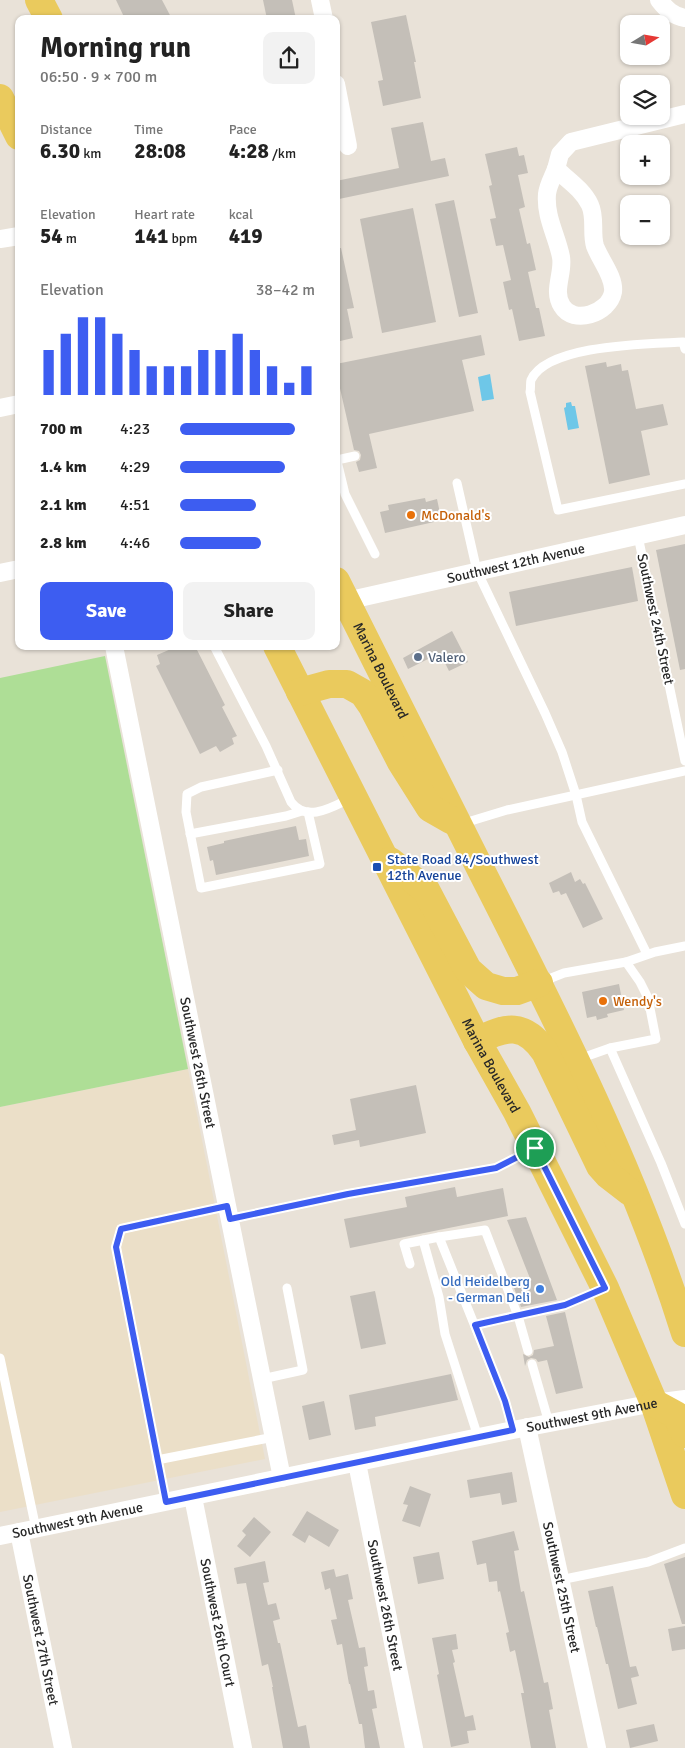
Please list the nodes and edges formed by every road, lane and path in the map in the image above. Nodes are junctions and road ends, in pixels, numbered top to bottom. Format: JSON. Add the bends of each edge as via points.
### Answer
{"nodes":[{"id":1,"x":39,"y":0,"type":"edge"},
{"id":2,"x":320,"y":0,"type":"edge"},
{"id":3,"x":659,"y":0,"type":"edge"},
{"id":4,"x":47,"y":15,"type":"edge"},
{"id":5,"x":323,"y":15,"type":"edge"},
{"id":6,"x":685,"y":18,"type":"edge"},
{"id":7,"x":0,"y":98,"type":"edge"},
{"id":8,"x":340,"y":105,"type":"edge"},
{"id":9,"x":685,"y":114,"type":"edge"},
{"id":10,"x":15,"y":128,"type":"edge"},
{"id":11,"x":348,"y":146,"type":"dead end"},
{"id":12,"x":556,"y":169,"type":"junction"},
{"id":13,"x":15,"y":237,"type":"edge"},
{"id":14,"x":0,"y":240,"type":"edge"},
{"id":15,"x":685,"y":349,"type":"edge"},
{"id":16,"x":15,"y":405,"type":"edge"},
{"id":17,"x":0,"y":408,"type":"edge"},
{"id":18,"x":355,"y":456,"type":"dead end"},
{"id":19,"x":340,"y":458,"type":"edge"},
{"id":20,"x":340,"y":472,"type":"edge"},
{"id":21,"x":457,"y":483,"type":"dead end"},
{"id":22,"x":685,"y":484,"type":"edge"},
{"id":23,"x":685,"y":525,"type":"edge"},
{"id":24,"x":638,"y":536,"type":"junction"},
{"id":25,"x":375,"y":554,"type":"dead end"},
{"id":26,"x":15,"y":569,"type":"edge"},
{"id":27,"x":478,"y":572,"type":"junction"},
{"id":28,"x":0,"y":573,"type":"edge"},
{"id":29,"x":340,"y":596,"type":"edge"},
{"id":30,"x":115,"y":650,"type":"edge"},
{"id":31,"x":216,"y":650,"type":"edge"},
{"id":32,"x":279,"y":650,"type":"edge"},
{"id":33,"x":300,"y":692,"type":"junction"},
{"id":34,"x":685,"y":762,"type":"edge"},
{"id":35,"x":278,"y":770,"type":"junction"},
{"id":36,"x":685,"y":771,"type":"edge"},
{"id":37,"x":576,"y":795,"type":"junction"},
{"id":38,"x":354,"y":797,"type":"junction"},
{"id":39,"x":305,"y":812,"type":"junction"},
{"id":40,"x":458,"y":825,"type":"junction"},
{"id":41,"x":190,"y":834,"type":"junction"},
{"id":42,"x":383,"y":855,"type":"junction"},
{"id":43,"x":685,"y":946,"type":"edge"},
{"id":44,"x":648,"y":954,"type":"junction"},
{"id":45,"x":626,"y":962,"type":"junction"},
{"id":46,"x":539,"y":983,"type":"junction"},
{"id":47,"x":478,"y":1041,"type":"junction"},
{"id":48,"x":610,"y":1048,"type":"junction"},
{"id":49,"x":575,"y":1060,"type":"junction"},
{"id":50,"x":535,"y":1148,"type":"junction"},
{"id":51,"x":635,"y":1196,"type":"junction"},
{"id":52,"x":228,"y":1213,"type":"junction"},
{"id":53,"x":685,"y":1224,"type":"edge"},
{"id":54,"x":439,"y":1237,"type":"junction"},
{"id":55,"x":424,"y":1240,"type":"junction"},
{"id":56,"x":410,"y":1264,"type":"dead end"},
{"id":57,"x":286,"y":1288,"type":"dead end"},
{"id":58,"x":605,"y":1288,"type":"junction"},
{"id":59,"x":518,"y":1316,"type":"junction"},
{"id":60,"x":475,"y":1325,"type":"junction"},
{"id":61,"x":685,"y":1333,"type":"edge"},
{"id":62,"x":528,"y":1351,"type":"dead end"},
{"id":63,"x":0,"y":1358,"type":"edge"},
{"id":64,"x":532,"y":1364,"type":"dead end"},
{"id":65,"x":262,"y":1379,"type":"junction"},
{"id":66,"x":685,"y":1399,"type":"edge"},
{"id":67,"x":654,"y":1403,"type":"junction"},
{"id":68,"x":549,"y":1423,"type":"junction"},
{"id":69,"x":520,"y":1429,"type":"junction"},
{"id":70,"x":685,"y":1434,"type":"edge"},
{"id":71,"x":274,"y":1436,"type":"junction"},
{"id":72,"x":478,"y":1437,"type":"junction"},
{"id":73,"x":157,"y":1460,"type":"junction"},
{"id":74,"x":357,"y":1462,"type":"junction"},
{"id":75,"x":282,"y":1478,"type":"junction"},
{"id":76,"x":685,"y":1495,"type":"edge"},
{"id":77,"x":193,"y":1497,"type":"junction"},
{"id":78,"x":166,"y":1502,"type":"junction"},
{"id":79,"x":28,"y":1531,"type":"junction"},
{"id":80,"x":0,"y":1536,"type":"edge"},
{"id":81,"x":685,"y":1548,"type":"edge"},
{"id":82,"x":560,"y":1580,"type":"junction"},
{"id":83,"x":63,"y":1748,"type":"edge"},
{"id":84,"x":243,"y":1748,"type":"edge"},
{"id":85,"x":414,"y":1748,"type":"edge"},
{"id":86,"x":597,"y":1748,"type":"edge"}],
"edges":[{"from":1,"to":4,"type":"main road"},
{"from":2,"to":5,"type":"street"},
{"from":3,"to":6,"type":"street","via":[[668,11]]},
{"from":7,"to":10,"type":"main road"},
{"from":8,"to":11,"type":"street"},
{"from":9,"to":12,"type":"street","via":[[571,142],[560,154]]},
{"from":12,"to":12,"type":"street","via":[[547,193],[548,215],[562,264],[559,299],[567,311],[594,314],[610,300],[613,292],[611,280],[594,242],[590,206],[581,192]]},
{"from":13,"to":14,"type":"street"},
{"from":15,"to":22,"type":"lane","via":[[683,342],[596,348],[567,355],[540,369],[531,381],[530,392],[558,510]]},
{"from":16,"to":17,"type":"street"},
{"from":18,"to":19,"type":"lane"},
{"from":20,"to":25,"type":"lane","via":[[345,494]]},
{"from":21,"to":27,"type":"lane"},
{"from":23,"to":24,"type":"street","name":"Southwest 12th Avenue"},
{"from":24,"to":27,"type":"street","name":"Southwest 12th Avenue"},
{"from":24,"to":34,"type":"lane","name":"Southwest 24th Street"},
{"from":26,"to":28,"type":"street"},
{"from":27,"to":29,"type":"street","name":"Southwest 12th Avenue"},
{"from":27,"to":37,"type":"lane","via":[[545,713]]},
{"from":29,"to":40,"type":"main road","name":"Marina Boulevard"},
{"from":30,"to":52,"type":"street","name":"Southwest 26th Street"},
{"from":31,"to":35,"type":"lane"},
{"from":32,"to":33,"type":"main road","name":"Marina Boulevard"},
{"from":33,"to":38,"type":"main road","name":"Marina Boulevard"},
{"from":33,"to":40,"type":"main road","via":[[329,684],[347,684],[363,693],[430,808]]},
{"from":35,"to":39,"type":"lane","via":[[291,802],[295,808]]},
{"from":35,"to":41,"type":"lane","via":[[201,787],[187,794]]},
{"from":36,"to":37,"type":"lane"},
{"from":37,"to":40,"type":"lane"},
{"from":37,"to":44,"type":"lane","via":[[582,822]]},
{"from":38,"to":39,"type":"lane","via":[[320,812]]},
{"from":38,"to":42,"type":"main road","name":"Marina Boulevard"},
{"from":39,"to":41,"type":"lane"},
{"from":39,"to":41,"type":"lane","via":[[320,864],[201,888]]},
{"from":40,"to":46,"type":"main road","name":"Marina Boulevard"},
{"from":42,"to":46,"type":"main road","via":[[426,890],[468,970],[486,986],[517,991]]},
{"from":42,"to":47,"type":"main road","name":"Marina Boulevard"},
{"from":43,"to":44,"type":"lane"},
{"from":44,"to":45,"type":"lane"},
{"from":45,"to":46,"type":"lane","via":[[564,973]]},
{"from":45,"to":48,"type":"lane","via":[[648,998],[656,1039]]},
{"from":46,"to":49,"type":"main road","name":"Marina Boulevard"},
{"from":47,"to":50,"type":"main road","name":"Marina Boulevard"},
{"from":47,"to":51,"type":"main road","via":[[496,1031],[509,1029],[528,1035],[540,1045],[600,1166]]},
{"from":48,"to":49,"type":"lane"},
{"from":48,"to":53,"type":"lane","via":[[662,1163]]},
{"from":49,"to":51,"type":"main road","name":"Marina Boulevard"},
{"from":50,"to":52,"type":"lane","via":[[496,1168]]},
{"from":50,"to":58,"type":"main road","name":"Marina Boulevard"},
{"from":51,"to":61,"type":"main road","name":"Marina Boulevard","via":[[674,1288]]},
{"from":52,"to":65,"type":"street","name":"Southwest 26th Street"},
{"from":52,"to":73,"type":"lane","via":[[121,1229],[116,1247]]},
{"from":54,"to":55,"type":"lane"},
{"from":54,"to":59,"type":"lane","via":[[485,1230]]},
{"from":54,"to":60,"type":"lane"},
{"from":55,"to":56,"type":"lane","via":[[404,1244]]},
{"from":55,"to":72,"type":"lane","via":[[445,1334]]},
{"from":57,"to":65,"type":"lane","via":[[303,1370]]},
{"from":58,"to":59,"type":"lane","via":[[565,1305]]},
{"from":58,"to":67,"type":"main road","name":"Marina Boulevard"},
{"from":59,"to":60,"type":"lane"},
{"from":59,"to":62,"type":"lane"},
{"from":60,"to":69,"type":"lane","via":[[505,1401]]},
{"from":63,"to":79,"type":"lane"},
{"from":64,"to":68,"type":"lane"},
{"from":65,"to":71,"type":"street","name":"Southwest 26th Street"},
{"from":66,"to":67,"type":"street","name":"Southwest 9th Avenue"},
{"from":67,"to":68,"type":"street","name":"Southwest 9th Avenue"},
{"from":67,"to":70,"type":"main road","via":[[676,1415]]},
{"from":67,"to":76,"type":"main road","name":"Marina Boulevard"},
{"from":68,"to":69,"type":"street","name":"Southwest 9th Avenue"},
{"from":69,"to":72,"type":"street","name":"Southwest 9th Avenue"},
{"from":69,"to":82,"type":"street","name":"Southwest 25th Street"},
{"from":71,"to":73,"type":"lane"},
{"from":71,"to":75,"type":"street","name":"Southwest 26th Street"},
{"from":72,"to":74,"type":"street","name":"Southwest 9th Avenue"},
{"from":73,"to":78,"type":"lane"},
{"from":74,"to":75,"type":"street","name":"Southwest 9th Avenue"},
{"from":74,"to":85,"type":"street","name":"Southwest 26th Street"},
{"from":75,"to":77,"type":"street","name":"Southwest 9th Avenue"},
{"from":77,"to":78,"type":"street","name":"Southwest 9th Avenue"},
{"from":77,"to":84,"type":"street","name":"Southwest 26th Court"},
{"from":78,"to":79,"type":"street","name":"Southwest 9th Avenue"},
{"from":79,"to":80,"type":"street","name":"Southwest 9th Avenue"},
{"from":79,"to":83,"type":"street","name":"Southwest 27th Street"},
{"from":81,"to":82,"type":"lane","via":[[648,1562]]},
{"from":82,"to":86,"type":"street","name":"Southwest 25th Street"}]}
